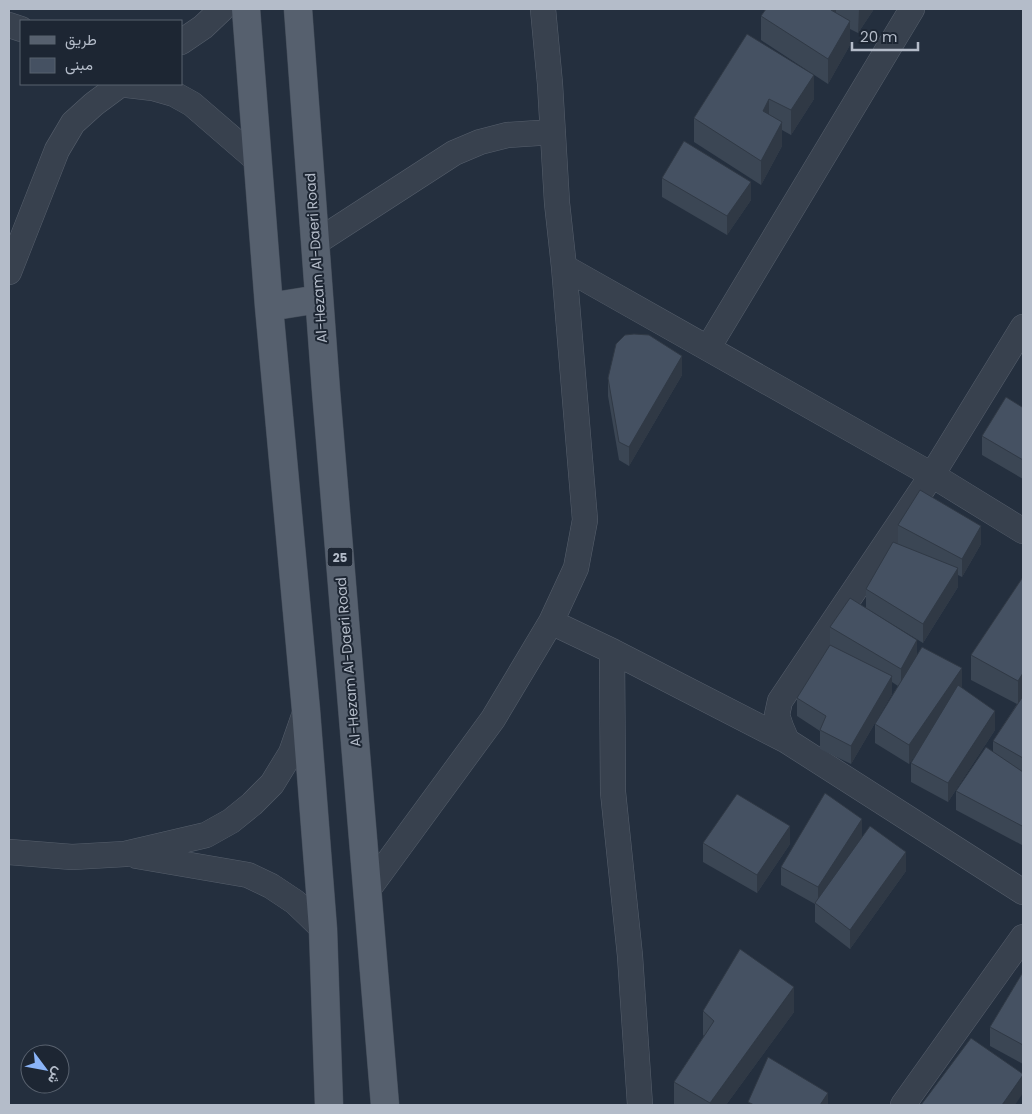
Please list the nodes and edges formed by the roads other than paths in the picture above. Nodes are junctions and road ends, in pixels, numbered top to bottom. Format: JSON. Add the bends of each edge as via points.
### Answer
{"nodes":[{"id":1,"x":222,"y":9,"type":"edge"},
{"id":2,"x":246,"y":9,"type":"edge"},
{"id":3,"x":298,"y":9,"type":"edge"},
{"id":4,"x":543,"y":9,"type":"edge"},
{"id":5,"x":912,"y":9,"type":"edge"},
{"id":6,"x":182,"y":41,"type":"edge"},
{"id":7,"x":119,"y":85,"type":"edge"},
{"id":8,"x":128,"y":85,"type":"edge"},
{"id":9,"x":553,"y":132,"type":"junction"},
{"id":10,"x":258,"y":161,"type":"junction"},
{"id":11,"x":315,"y":243,"type":"junction"},
{"id":12,"x":564,"y":267,"type":"junction"},
{"id":13,"x":9,"y":272,"type":"edge"},
{"id":14,"x":319,"y":299,"type":"junction"},
{"id":15,"x":269,"y":307,"type":"junction"},
{"id":16,"x":1023,"y":327,"type":"edge"},
{"id":17,"x":708,"y":348,"type":"junction"},
{"id":18,"x":932,"y":475,"type":"junction"},
{"id":19,"x":1023,"y":531,"type":"edge"},
{"id":20,"x":551,"y":622,"type":"junction"},
{"id":21,"x":612,"y":651,"type":"junction"},
{"id":22,"x":306,"y":710,"type":"junction"},
{"id":23,"x":787,"y":741,"type":"junction"},
{"id":24,"x":9,"y":852,"type":"edge"},
{"id":25,"x":125,"y":854,"type":"junction"},
{"id":26,"x":367,"y":891,"type":"junction"},
{"id":27,"x":1023,"y":892,"type":"edge"},
{"id":28,"x":323,"y":929,"type":"junction"},
{"id":29,"x":1023,"y":937,"type":"edge"},
{"id":30,"x":330,"y":1105,"type":"edge"},
{"id":31,"x":385,"y":1105,"type":"edge"},
{"id":32,"x":640,"y":1105,"type":"edge"},
{"id":33,"x":903,"y":1105,"type":"edge"}],
"edges":[{"from":1,"to":6,"type":"street"},
{"from":2,"to":10,"type":"main road"},
{"from":3,"to":11,"type":"main road","name":"Al-Hezam Al-Daeri Road","number":"25"},
{"from":4,"to":9,"type":"street"},
{"from":5,"to":17,"type":"street"},
{"from":7,"to":13,"type":"street","via":[[73,123],[57,150]]},
{"from":8,"to":10,"type":"street","via":[[174,94],[192,104]]},
{"from":9,"to":11,"type":"street","via":[[507,135],[480,142],[454,154]]},
{"from":9,"to":12,"type":"street"},
{"from":10,"to":15,"type":"main road"},
{"from":11,"to":14,"type":"main road","name":"Al-Hezam Al-Daeri Road","number":"25"},
{"from":12,"to":17,"type":"street"},
{"from":12,"to":20,"type":"street","via":[[586,520],[576,568]]},
{"from":14,"to":15,"type":"main road"},
{"from":14,"to":26,"type":"main road","name":"Al-Hezam Al-Daeri Road","number":"25"},
{"from":15,"to":22,"type":"main road"},
{"from":16,"to":18,"type":"street"},
{"from":17,"to":18,"type":"street"},
{"from":18,"to":19,"type":"street"},
{"from":18,"to":23,"type":"street","via":[[780,701],[777,715]]},
{"from":20,"to":21,"type":"street"},
{"from":20,"to":26,"type":"street","via":[[493,719]]},
{"from":21,"to":23,"type":"street"},
{"from":21,"to":32,"type":"street","via":[[613,792],[630,956]]},
{"from":22,"to":25,"type":"street","via":[[291,753],[272,784],[231,821],[206,835]]},
{"from":22,"to":28,"type":"main road"},
{"from":23,"to":27,"type":"street"},
{"from":24,"to":25,"type":"street","via":[[72,857]]},
{"from":25,"to":28,"type":"street","via":[[248,876],[271,886],[294,902]]},
{"from":26,"to":31,"type":"main road","name":"Al-Hezam Al-Daeri Road","number":"25"},
{"from":28,"to":30,"type":"main road"},
{"from":29,"to":33,"type":"street"}]}
